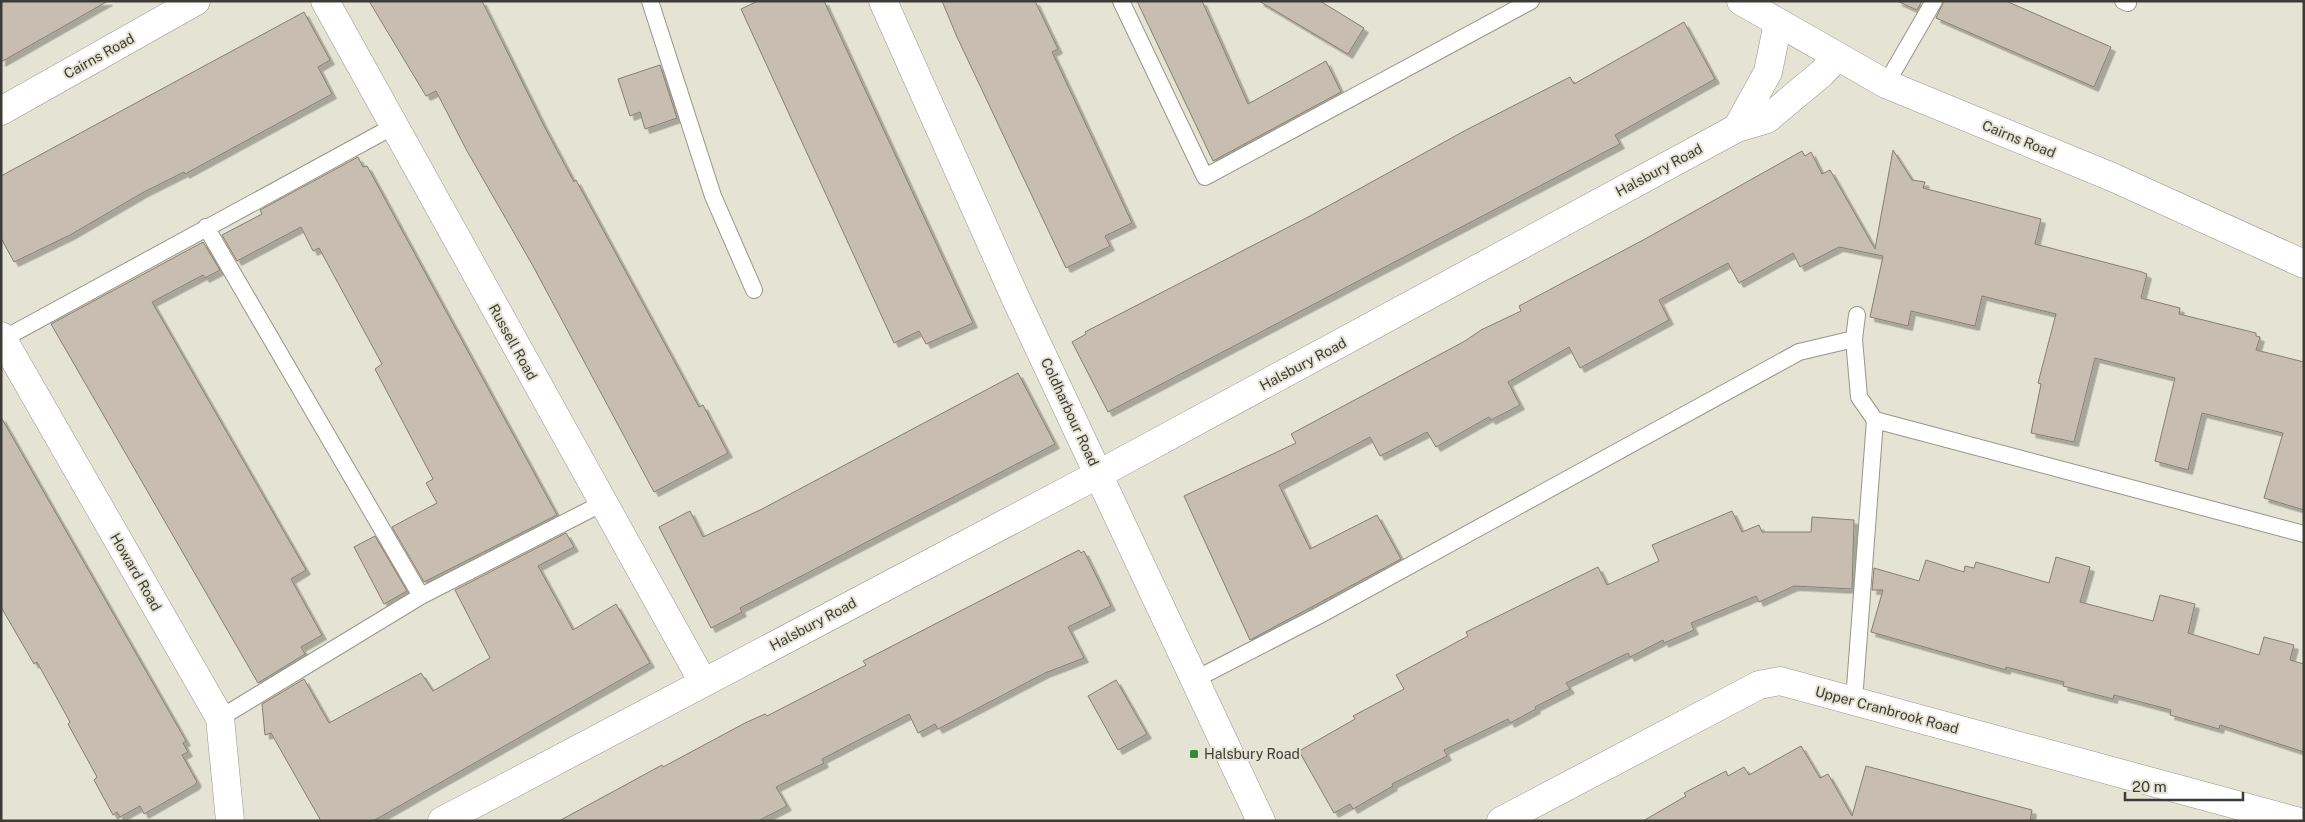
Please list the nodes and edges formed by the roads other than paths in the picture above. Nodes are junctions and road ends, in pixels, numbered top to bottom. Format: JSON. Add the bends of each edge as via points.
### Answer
{"nodes":[{"id":1,"x":196,"y":1,"type":"edge"},
{"id":2,"x":325,"y":1,"type":"edge"},
{"id":3,"x":650,"y":1,"type":"edge"},
{"id":4,"x":883,"y":1,"type":"edge"},
{"id":5,"x":1121,"y":1,"type":"edge"},
{"id":6,"x":1531,"y":1,"type":"edge"},
{"id":7,"x":1741,"y":1,"type":"edge"},
{"id":8,"x":1934,"y":1,"type":"edge"},
{"id":9,"x":1778,"y":23,"type":"junction"},
{"id":10,"x":1837,"y":57,"type":"junction"},
{"id":11,"x":1886,"y":84,"type":"junction"},
{"id":12,"x":1,"y":111,"type":"edge"},
{"id":13,"x":394,"y":126,"type":"junction"},
{"id":14,"x":1738,"y":128,"type":"junction"},
{"id":15,"x":206,"y":226,"type":"junction"},
{"id":16,"x":2304,"y":264,"type":"edge"},
{"id":17,"x":754,"y":290,"type":"dead end"},
{"id":18,"x":1857,"y":315,"type":"dead end"},
{"id":19,"x":2,"y":337,"type":"edge"},
{"id":20,"x":1854,"y":339,"type":"junction"},
{"id":21,"x":1875,"y":420,"type":"junction"},
{"id":22,"x":1099,"y":474,"type":"junction"},
{"id":23,"x":603,"y":503,"type":"junction"},
{"id":24,"x":2304,"y":534,"type":"edge"},
{"id":25,"x":421,"y":596,"type":"junction"},
{"id":26,"x":1194,"y":680,"type":"junction"},
{"id":27,"x":703,"y":682,"type":"junction"},
{"id":28,"x":1854,"y":701,"type":"junction"},
{"id":29,"x":220,"y":718,"type":"junction"},
{"id":30,"x":230,"y":821,"type":"edge"},
{"id":31,"x":442,"y":821,"type":"edge"},
{"id":32,"x":1261,"y":821,"type":"edge"},
{"id":33,"x":1501,"y":821,"type":"edge"},
{"id":34,"x":2296,"y":821,"type":"edge"}],
"edges":[{"from":1,"to":12,"type":"street","name":"Cairns Road"},
{"from":2,"to":13,"type":"street","name":"Russell Road"},
{"from":3,"to":17,"type":"lane","via":[[713,196]]},
{"from":4,"to":22,"type":"street","name":"Coldharbour Road","via":[[1015,297]]},
{"from":5,"to":6,"type":"lane","via":[[1205,176]]},
{"from":7,"to":9,"type":"street","name":"Cairns Road"},
{"from":8,"to":11,"type":"lane"},
{"from":9,"to":10,"type":"street","name":"Cairns Road"},
{"from":9,"to":14,"type":"street","via":[[1768,72]]},
{"from":10,"to":11,"type":"street","name":"Cairns Road"},
{"from":10,"to":14,"type":"street","name":"Halsbury Road","via":[[1767,119]]},
{"from":11,"to":16,"type":"street","name":"Cairns Road","via":[[2112,178]]},
{"from":13,"to":15,"type":"lane"},
{"from":13,"to":23,"type":"street","name":"Russell Road"},
{"from":14,"to":22,"type":"street","name":"Halsbury Road"},
{"from":15,"to":19,"type":"lane"},
{"from":15,"to":25,"type":"lane"},
{"from":18,"to":20,"type":"lane"},
{"from":19,"to":29,"type":"street","name":"Howard Road"},
{"from":20,"to":21,"type":"lane","via":[[1859,397]]},
{"from":20,"to":26,"type":"lane","via":[[1799,352],[1318,616]]},
{"from":21,"to":24,"type":"lane"},
{"from":21,"to":28,"type":"lane"},
{"from":22,"to":26,"type":"street","name":"Coldharbour Road"},
{"from":22,"to":27,"type":"street","name":"Halsbury Road"},
{"from":23,"to":25,"type":"lane"},
{"from":23,"to":27,"type":"street","name":"Russell Road"},
{"from":25,"to":29,"type":"lane"},
{"from":26,"to":32,"type":"street","name":"Coldharbour Road"},
{"from":27,"to":31,"type":"street","name":"Halsbury Road"},
{"from":28,"to":33,"type":"street","name":"Upper Cranbrook Road","via":[[1780,681],[1759,685]]},
{"from":28,"to":34,"type":"street","name":"Upper Cranbrook Road"},
{"from":29,"to":30,"type":"street","name":"Howard Road"}]}
